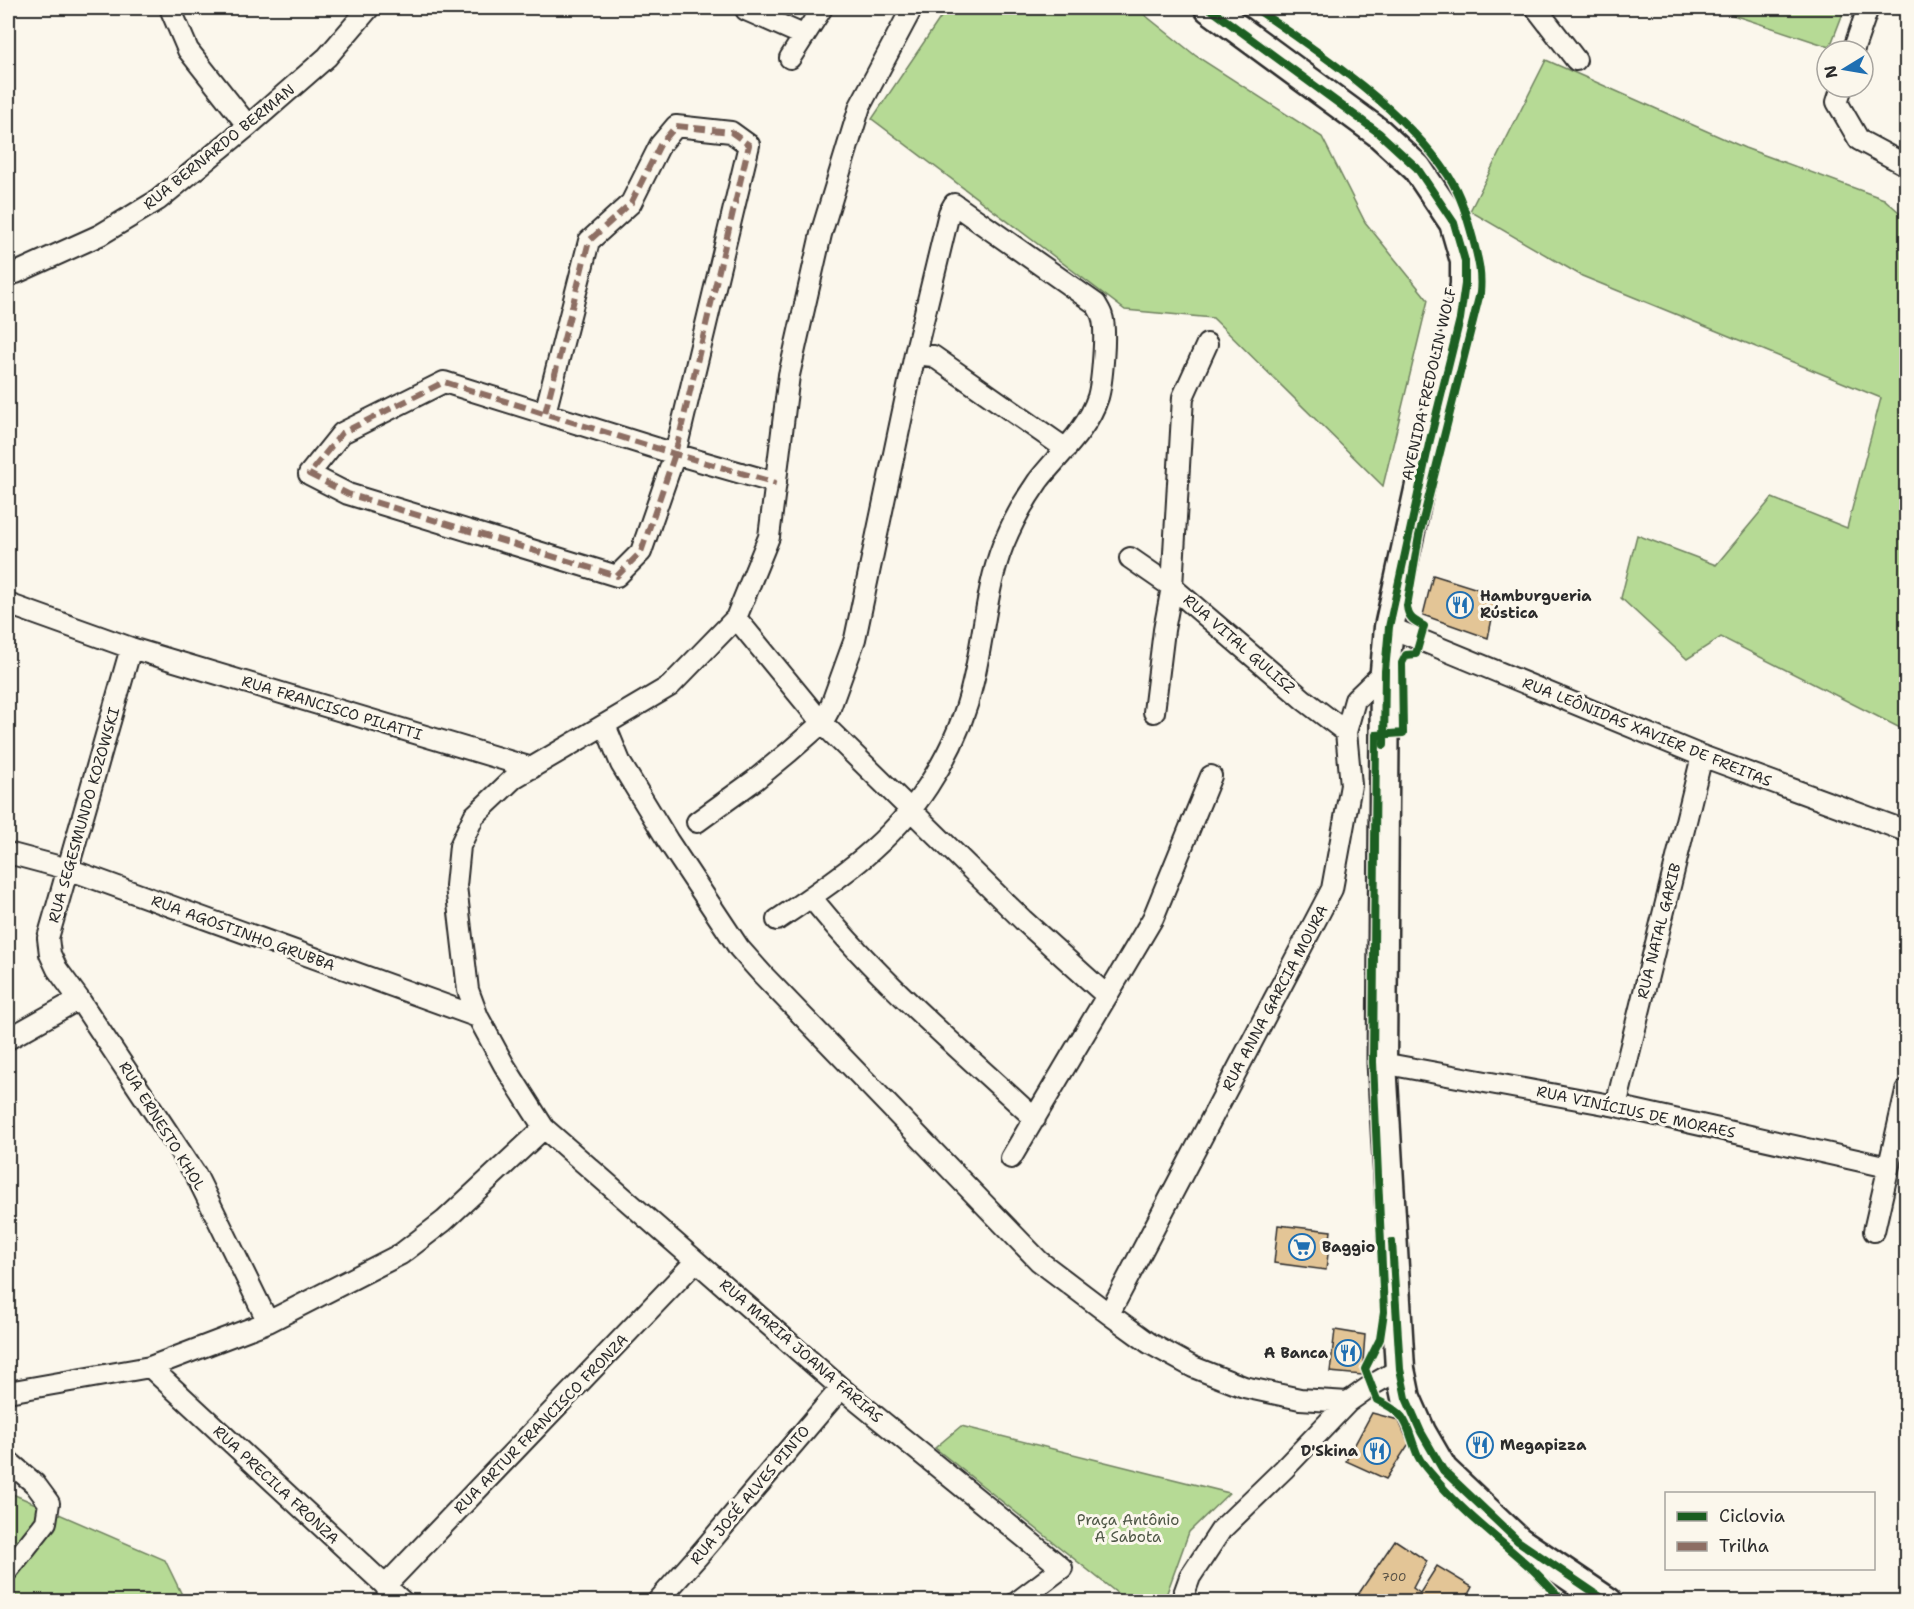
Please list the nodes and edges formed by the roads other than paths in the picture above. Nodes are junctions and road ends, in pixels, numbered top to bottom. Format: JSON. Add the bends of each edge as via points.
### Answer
{"nodes":[{"id":1,"x":170,"y":8,"type":"edge"},
{"id":2,"x":369,"y":8,"type":"edge"},
{"id":3,"x":822,"y":8,"type":"edge"},
{"id":4,"x":1209,"y":8,"type":"edge"},
{"id":5,"x":1536,"y":8,"type":"edge"},
{"id":6,"x":1868,"y":8,"type":"edge"},
{"id":7,"x":746,"y":10,"type":"dead end"},
{"id":8,"x":906,"y":10,"type":"edge"},
{"id":9,"x":803,"y":35,"type":"junction"},
{"id":10,"x":1858,"y":39,"type":"edge"},
{"id":11,"x":790,"y":58,"type":"dead end"},
{"id":12,"x":1576,"y":60,"type":"dead end"},
{"id":13,"x":1838,"y":99,"type":"edge"},
{"id":14,"x":248,"y":126,"type":"junction"},
{"id":15,"x":1906,"y":165,"type":"edge"},
{"id":16,"x":16,"y":273,"type":"dead end"},
{"id":17,"x":1207,"y":344,"type":"dead end"},
{"id":18,"x":915,"y":354,"type":"junction"},
{"id":19,"x":545,"y":413,"type":"junction"},
{"id":20,"x":1066,"y":449,"type":"junction"},
{"id":21,"x":675,"y":454,"type":"junction"},
{"id":22,"x":776,"y":483,"type":"junction"},
{"id":23,"x":1130,"y":558,"type":"dead end"},
{"id":24,"x":1172,"y":587,"type":"junction"},
{"id":25,"x":8,"y":604,"type":"edge"},
{"id":26,"x":736,"y":618,"type":"junction"},
{"id":27,"x":1389,"y":627,"type":"junction"},
{"id":28,"x":131,"y":648,"type":"junction"},
{"id":29,"x":1385,"y":671,"type":"junction"},
{"id":30,"x":1154,"y":712,"type":"dead end"},
{"id":31,"x":822,"y":723,"type":"junction"},
{"id":32,"x":605,"y":725,"type":"junction"},
{"id":33,"x":1346,"y":732,"type":"junction"},
{"id":34,"x":1702,"y":756,"type":"junction"},
{"id":35,"x":532,"y":768,"type":"junction"},
{"id":36,"x":1211,"y":776,"type":"dead end"},
{"id":37,"x":912,"y":810,"type":"junction"},
{"id":38,"x":697,"y":822,"type":"dead end"},
{"id":39,"x":1906,"y":831,"type":"edge"},
{"id":40,"x":8,"y":853,"type":"edge"},
{"id":41,"x":68,"y":869,"type":"junction"},
{"id":42,"x":811,"y":897,"type":"junction"},
{"id":43,"x":777,"y":920,"type":"dead end"},
{"id":44,"x":1107,"y":996,"type":"junction"},
{"id":45,"x":80,"y":999,"type":"junction"},
{"id":46,"x":478,"y":1017,"type":"junction"},
{"id":47,"x":8,"y":1039,"type":"edge"},
{"id":48,"x":1382,"y":1063,"type":"junction"},
{"id":49,"x":1906,"y":1091,"type":"edge"},
{"id":50,"x":1616,"y":1106,"type":"junction"},
{"id":51,"x":1035,"y":1119,"type":"junction"},
{"id":52,"x":544,"y":1128,"type":"junction"},
{"id":53,"x":1011,"y":1158,"type":"dead end"},
{"id":54,"x":1888,"y":1167,"type":"junction"},
{"id":55,"x":1874,"y":1231,"type":"dead end"},
{"id":56,"x":696,"y":1261,"type":"junction"},
{"id":57,"x":1109,"y":1314,"type":"junction"},
{"id":58,"x":268,"y":1322,"type":"junction"},
{"id":59,"x":150,"y":1367,"type":"junction"},
{"id":60,"x":1400,"y":1369,"type":"junction"},
{"id":61,"x":841,"y":1388,"type":"junction"},
{"id":62,"x":8,"y":1392,"type":"edge"},
{"id":63,"x":1348,"y":1402,"type":"junction"},
{"id":64,"x":8,"y":1461,"type":"edge"},
{"id":65,"x":8,"y":1570,"type":"edge"},
{"id":66,"x":385,"y":1586,"type":"junction"},
{"id":67,"x":403,"y":1602,"type":"edge"},
{"id":68,"x":657,"y":1602,"type":"edge"},
{"id":69,"x":1017,"y":1602,"type":"edge"},
{"id":70,"x":1181,"y":1602,"type":"edge"},
{"id":71,"x":1608,"y":1602,"type":"edge"}],
"edges":[{"from":1,"to":14,"type":"street","via":[[188,50]]},
{"from":2,"to":14,"type":"street","name":"RUA BERNARDO BERMAN","via":[[327,57]]},
{"from":3,"to":9,"type":"street"},
{"from":4,"to":27,"type":"main road","name":"AVENIDA FREDOLIN WOLF","via":[[1379,133],[1417,168],[1454,223],[1465,261],[1460,319]]},
{"from":5,"to":12,"type":"street"},
{"from":6,"to":10,"type":"street"},
{"from":7,"to":9,"type":"street"},
{"from":8,"to":22,"type":"street","via":[[860,106],[821,234],[789,375]]},
{"from":9,"to":11,"type":"street"},
{"from":13,"to":15,"type":"street","via":[[1859,140]]},
{"from":14,"to":16,"type":"street","name":"RUA BERNARDO BERMAN","via":[[158,200],[100,235]]},
{"from":17,"to":24,"type":"street","via":[[1183,396]]},
{"from":18,"to":20,"type":"street","via":[[933,356]]},
{"from":18,"to":20,"type":"street","via":[[954,204],[1096,304],[1102,315],[1099,393],[1093,413]]},
{"from":18,"to":31,"type":"street","via":[[855,639]]},
{"from":19,"to":21,"type":"street"},
{"from":19,"to":21,"type":"street","via":[[589,241],[631,203],[660,145],[676,126],[731,132],[749,145]]},
{"from":19,"to":21,"type":"street","via":[[444,382],[342,433],[309,474],[348,494],[617,576],[641,552]]},
{"from":20,"to":37,"type":"street","via":[[1037,483],[1003,546],[965,711],[942,763]]},
{"from":21,"to":22,"type":"street"},
{"from":22,"to":26,"type":"street","via":[[769,537]]},
{"from":23,"to":24,"type":"street","name":"RUA VITAL GULISZ"},
{"from":24,"to":30,"type":"street"},
{"from":24,"to":33,"type":"street","name":"RUA VITAL GULISZ"},
{"from":25,"to":28,"type":"street","name":"RUA FRANCISCO PILATTI"},
{"from":26,"to":31,"type":"street"},
{"from":26,"to":32,"type":"street","name":"RUA MARIA JOANA FARIAS","via":[[670,686]]},
{"from":27,"to":29,"type":"main road","name":"AVENIDA FREDOLIN WOLF"},
{"from":27,"to":34,"type":"street","name":"RUA LEÔNIDAS XAVIER DE FREITAS"},
{"from":28,"to":35,"type":"street","name":"RUA FRANCISCO PILATTI"},
{"from":28,"to":41,"type":"street","name":"RUA SEGESMUNDO KOZOWSKI"},
{"from":29,"to":33,"type":"street","name":"RUA ANNA GARCIA MOURA","via":[[1355,700]]},
{"from":29,"to":48,"type":"main road","name":"AVENIDA FREDOLIN WOLF"},
{"from":31,"to":37,"type":"street"},
{"from":31,"to":38,"type":"street","via":[[755,780]]},
{"from":32,"to":35,"type":"street","name":"RUA MARIA JOANA FARIAS"},
{"from":32,"to":57,"type":"street","via":[[627,773],[739,948],[1039,1261]]},
{"from":33,"to":57,"type":"street","name":"RUA ANNA GARCIA MOURA","via":[[1351,785],[1332,889]]},
{"from":34,"to":39,"type":"street","name":"RUA LEÔNIDAS XAVIER DE FREITAS"},
{"from":34,"to":50,"type":"street","name":"RUA NATAL GARIB"},
{"from":35,"to":46,"type":"street","name":"RUA MARIA JOANA FARIAS","via":[[514,778],[474,816],[460,846],[456,886],[468,990]]},
{"from":36,"to":44,"type":"street","via":[[1153,918]]},
{"from":37,"to":42,"type":"street","via":[[859,864]]},
{"from":37,"to":44,"type":"street"},
{"from":40,"to":41,"type":"street","name":"RUA AGOSTINHO GRUBBA"},
{"from":41,"to":45,"type":"street","name":"RUA SEGESMUNDO KOZOWSKI","via":[[48,938],[57,969]]},
{"from":41,"to":46,"type":"street","name":"RUA AGOSTINHO GRUBBA"},
{"from":42,"to":43,"type":"street"},
{"from":42,"to":51,"type":"street","via":[[875,970]]},
{"from":44,"to":51,"type":"street"},
{"from":45,"to":47,"type":"street"},
{"from":45,"to":58,"type":"street","name":"RUA ERNESTO KHOL","via":[[196,1175]]},
{"from":46,"to":52,"type":"street","name":"RUA MARIA JOANA FARIAS"},
{"from":48,"to":50,"type":"street","name":"RUA VINÍCIUS DE MORAES"},
{"from":48,"to":60,"type":"main road","name":"AVENIDA FREDOLIN WOLF"},
{"from":49,"to":54,"type":"street"},
{"from":50,"to":54,"type":"street","name":"RUA VINÍCIUS DE MORAES"},
{"from":51,"to":53,"type":"street"},
{"from":52,"to":56,"type":"street","name":"RUA MARIA JOANA FARIAS"},
{"from":52,"to":58,"type":"street","via":[[444,1221],[401,1254]]},
{"from":54,"to":55,"type":"street"},
{"from":56,"to":61,"type":"street","name":"RUA MARIA JOANA FARIAS"},
{"from":56,"to":66,"type":"street","name":"RUA ARTUR FRANCISCO FRONZA"},
{"from":57,"to":63,"type":"street","via":[[1149,1343],[1193,1367],[1245,1387],[1300,1399]]},
{"from":58,"to":59,"type":"street"},
{"from":59,"to":62,"type":"street"},
{"from":59,"to":66,"type":"street","name":"RUA PRECILA FRONZA"},
{"from":60,"to":63,"type":"street"},
{"from":60,"to":71,"type":"main road","name":"AVENIDA FREDOLIN WOLF","via":[[1406,1398],[1443,1470],[1518,1541]]},
{"from":61,"to":68,"type":"street","name":"RUA JOSÉ ALVES PINTO"},
{"from":61,"to":69,"type":"street","name":"RUA MARIA JOANA FARIAS","via":[[1062,1568]]},
{"from":63,"to":70,"type":"street","via":[[1221,1530],[1190,1577]]},
{"from":64,"to":65,"type":"street","via":[[35,1484],[49,1503],[46,1522]]},
{"from":66,"to":67,"type":"street","name":"RUA PRECILA FRONZA"}]}
